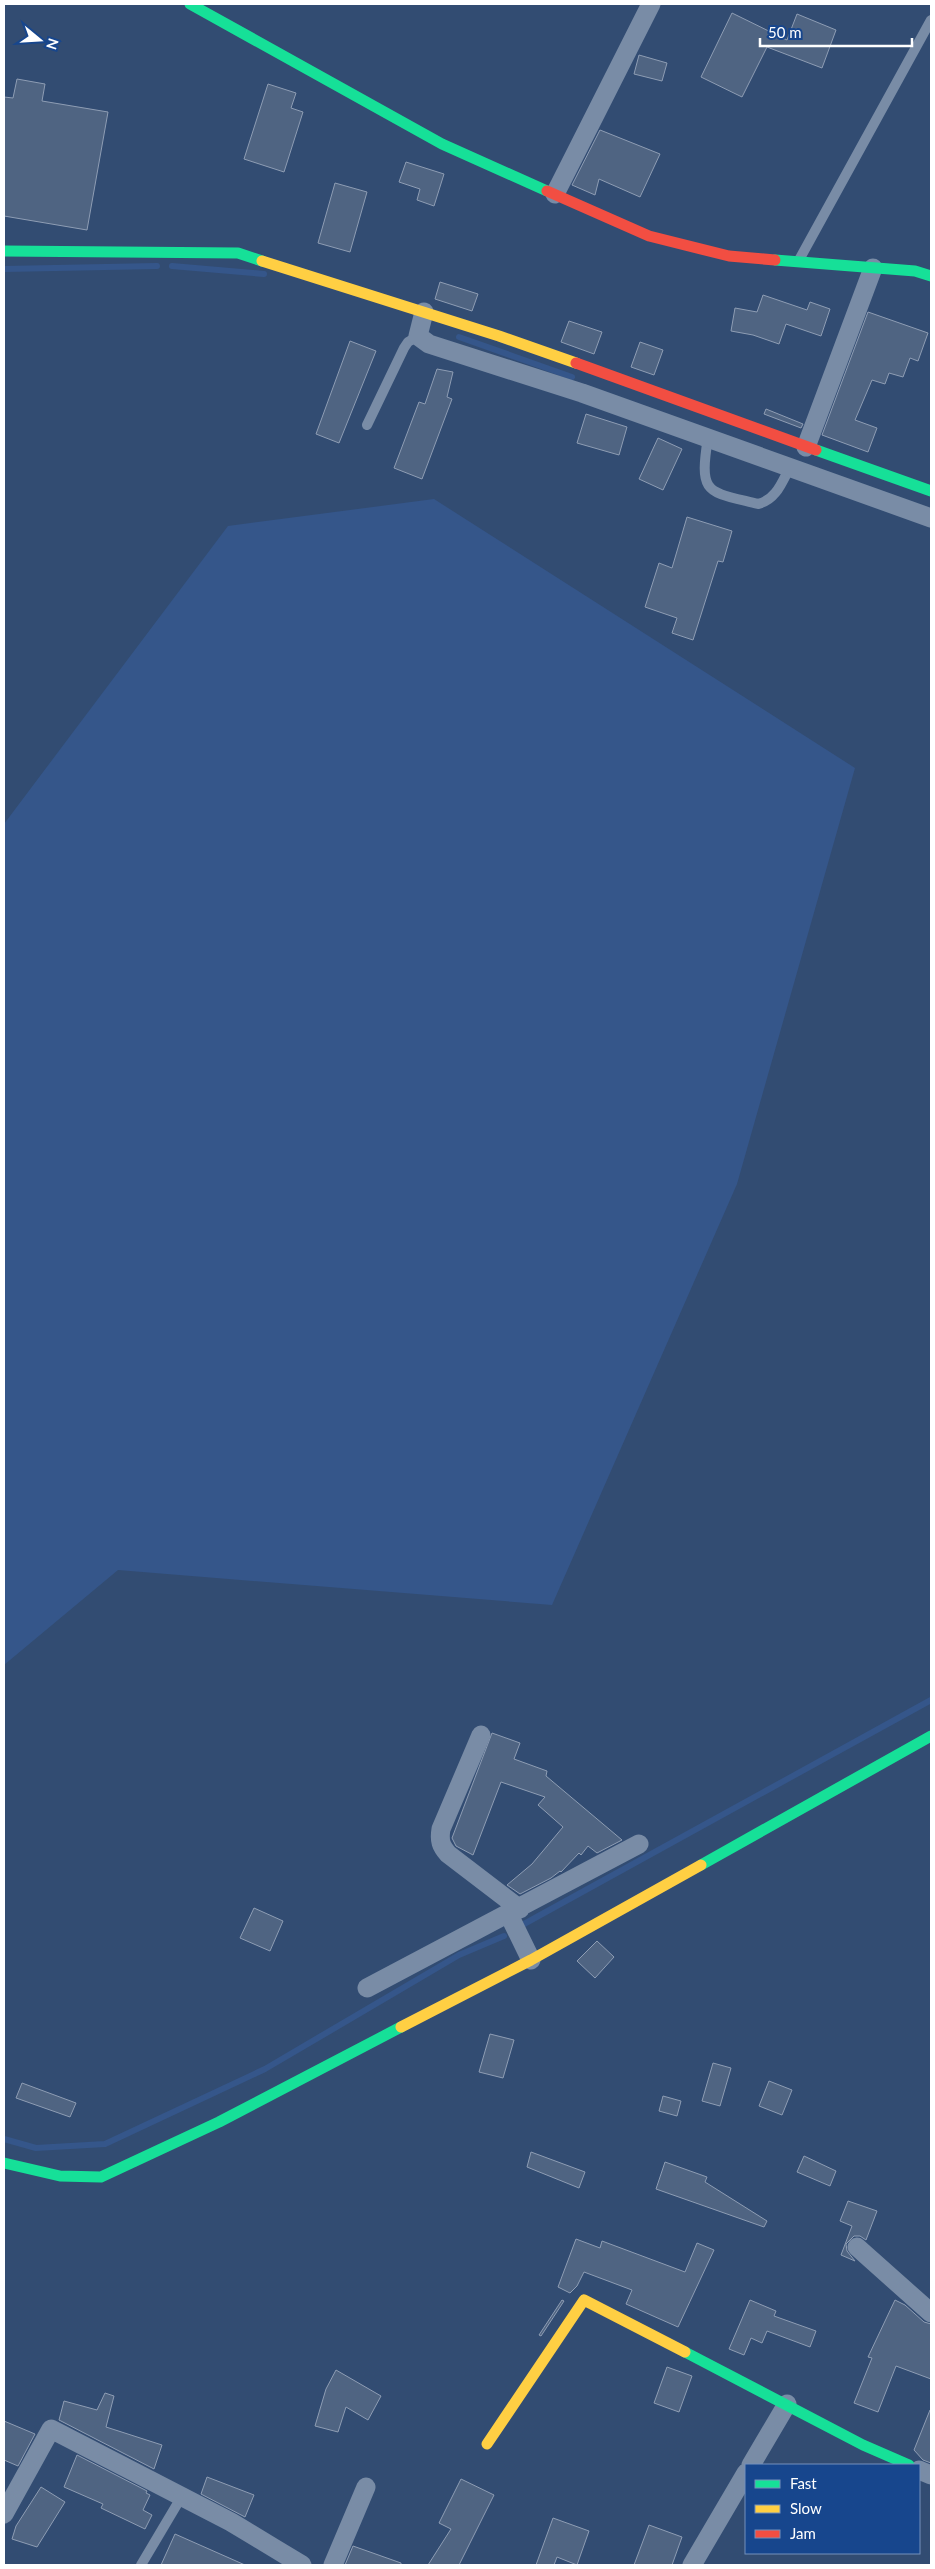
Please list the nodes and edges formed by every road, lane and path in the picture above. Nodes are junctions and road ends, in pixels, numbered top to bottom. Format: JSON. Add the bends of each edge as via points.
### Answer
{"nodes":[{"id":1,"x":190,"y":4,"type":"edge"},
{"id":2,"x":651,"y":4,"type":"edge"},
{"id":3,"x":931,"y":20,"type":"edge"},
{"id":4,"x":555,"y":194,"type":"junction"},
{"id":5,"x":4,"y":251,"type":"edge"},
{"id":6,"x":798,"y":262,"type":"junction"},
{"id":7,"x":873,"y":268,"type":"junction"},
{"id":8,"x":931,"y":276,"type":"edge"},
{"id":9,"x":424,"y":312,"type":"junction"},
{"id":10,"x":418,"y":336,"type":"junction"},
{"id":11,"x":367,"y":425,"type":"dead end"},
{"id":12,"x":708,"y":437,"type":"junction"},
{"id":13,"x":802,"y":445,"type":"junction"},
{"id":14,"x":790,"y":467,"type":"junction"},
{"id":15,"x":931,"y":491,"type":"edge"},
{"id":16,"x":931,"y":518,"type":"edge"},
{"id":17,"x":481,"y":1735,"type":"dead end"},
{"id":18,"x":931,"y":1736,"type":"edge"},
{"id":19,"x":639,"y":1844,"type":"dead end"},
{"id":20,"x":514,"y":1912,"type":"junction"},
{"id":21,"x":531,"y":1960,"type":"junction"},
{"id":22,"x":368,"y":1988,"type":"dead end"},
{"id":23,"x":4,"y":2163,"type":"edge"},
{"id":24,"x":857,"y":2246,"type":"dead end"},
{"id":25,"x":931,"y":2313,"type":"edge"},
{"id":26,"x":787,"y":2404,"type":"junction"},
{"id":27,"x":487,"y":2444,"type":"dead end"},
{"id":28,"x":752,"y":2464,"type":"edge"},
{"id":29,"x":907,"y":2464,"type":"edge"},
{"id":30,"x":745,"y":2475,"type":"edge"},
{"id":31,"x":366,"y":2487,"type":"dead end"},
{"id":32,"x":182,"y":2496,"type":"junction"},
{"id":33,"x":4,"y":2514,"type":"edge"},
{"id":34,"x":141,"y":2565,"type":"edge"},
{"id":35,"x":302,"y":2565,"type":"edge"},
{"id":36,"x":333,"y":2565,"type":"edge"},
{"id":37,"x":692,"y":2565,"type":"edge"}],
"edges":[{"from":1,"to":4,"type":"street","via":[[442,144]]},
{"from":2,"to":4,"type":"street"},
{"from":3,"to":6,"type":"lane"},
{"from":4,"to":6,"type":"street","via":[[649,236],[729,256]]},
{"from":5,"to":9,"type":"street","via":[[238,253]]},
{"from":6,"to":7,"type":"street"},
{"from":7,"to":8,"type":"street","via":[[915,271]]},
{"from":7,"to":13,"type":"street"},
{"from":9,"to":10,"type":"street"},
{"from":9,"to":13,"type":"street"},
{"from":10,"to":11,"type":"lane","via":[[404,348]]},
{"from":10,"to":12,"type":"street","via":[[429,344]]},
{"from":12,"to":14,"type":"street"},
{"from":12,"to":14,"type":"lane","via":[[704,461],[706,476],[708,486],[716,494],[764,503],[774,495]]},
{"from":13,"to":14,"type":"street"},
{"from":13,"to":15,"type":"street"},
{"from":14,"to":16,"type":"street"},
{"from":17,"to":20,"type":"street","via":[[444,1820],[440,1839],[448,1854]]},
{"from":18,"to":21,"type":"street"},
{"from":19,"to":20,"type":"street"},
{"from":20,"to":21,"type":"street"},
{"from":20,"to":22,"type":"street"},
{"from":21,"to":23,"type":"street","via":[[219,2122],[101,2177],[60,2176]]},
{"from":24,"to":25,"type":"street"},
{"from":26,"to":27,"type":"street","via":[[584,2300]]},
{"from":26,"to":28,"type":"street"},
{"from":26,"to":29,"type":"street","via":[[863,2445]]},
{"from":30,"to":37,"type":"street"},
{"from":31,"to":36,"type":"street"},
{"from":32,"to":33,"type":"street","via":[[52,2429]]},
{"from":32,"to":34,"type":"lane"},
{"from":32,"to":35,"type":"street"}]}
